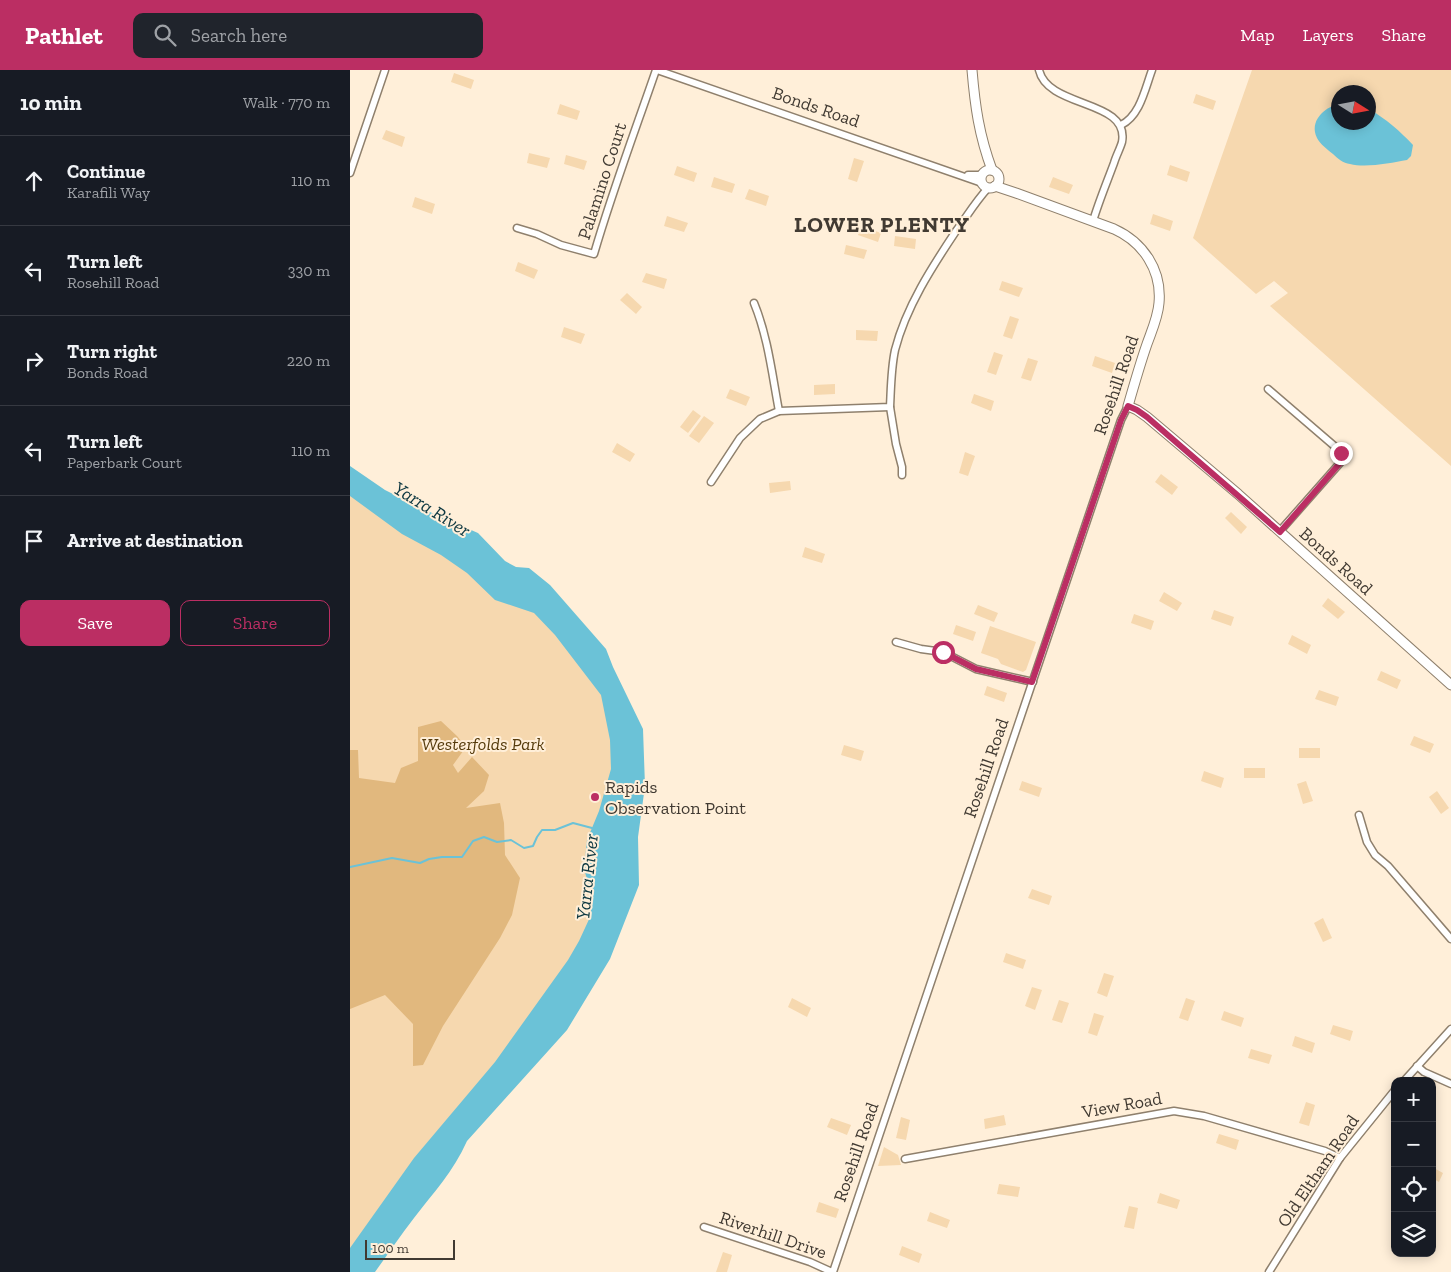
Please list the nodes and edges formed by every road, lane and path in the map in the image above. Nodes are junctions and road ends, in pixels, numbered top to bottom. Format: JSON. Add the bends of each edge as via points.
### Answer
{"nodes":[{"id":1,"x":385,"y":70,"type":"edge"},
{"id":2,"x":656,"y":70,"type":"edge"},
{"id":3,"x":972,"y":70,"type":"edge"},
{"id":4,"x":1040,"y":70,"type":"edge"},
{"id":5,"x":1152,"y":70,"type":"edge"},
{"id":6,"x":1121,"y":125,"type":"junction"},
{"id":7,"x":350,"y":173,"type":"edge"},
{"id":8,"x":988,"y":180,"type":"junction"},
{"id":9,"x":1093,"y":221,"type":"junction"},
{"id":10,"x":517,"y":228,"type":"dead end"},
{"id":11,"x":1155,"y":274,"type":"joint"},
{"id":12,"x":754,"y":303,"type":"dead end"},
{"id":13,"x":1268,"y":389,"type":"dead end"},
{"id":14,"x":1128,"y":406,"type":"junction"},
{"id":15,"x":890,"y":407,"type":"junction"},
{"id":16,"x":779,"y":411,"type":"junction"},
{"id":17,"x":902,"y":475,"type":"dead end"},
{"id":18,"x":711,"y":482,"type":"dead end"},
{"id":19,"x":1280,"y":532,"type":"junction"},
{"id":20,"x":896,"y":642,"type":"dead end"},
{"id":21,"x":1032,"y":682,"type":"junction"},
{"id":22,"x":1451,"y":685,"type":"edge"},
{"id":23,"x":1359,"y":815,"type":"dead end"},
{"id":24,"x":1451,"y":939,"type":"edge"},
{"id":25,"x":1451,"y":1029,"type":"edge"},
{"id":26,"x":1417,"y":1066,"type":"junction"},
{"id":27,"x":1407,"y":1077,"type":"edge"},
{"id":28,"x":1451,"y":1084,"type":"edge"},
{"id":29,"x":1391,"y":1095,"type":"edge"},
{"id":30,"x":1340,"y":1158,"type":"junction"},
{"id":31,"x":905,"y":1159,"type":"dead end"},
{"id":32,"x":704,"y":1227,"type":"dead end"},
{"id":33,"x":833,"y":1272,"type":"edge"},
{"id":34,"x":1269,"y":1272,"type":"edge"}],
"edges":[{"from":1,"to":7,"type":"street"},
{"from":2,"to":8,"type":"street","name":"Bonds Road","via":[[964,176]]},
{"from":2,"to":10,"type":"street","name":"Palamino Court","via":[[594,254]]},
{"from":3,"to":8,"type":"street","via":[[976,117]]},
{"from":4,"to":6,"type":"street","via":[[1053,90],[1104,112]]},
{"from":5,"to":6,"type":"street","via":[[1130,121]]},
{"from":6,"to":9,"type":"street","via":[[1122,141]]},
{"from":8,"to":9,"type":"street","name":"Bonds Road"},
{"from":8,"to":15,"type":"street","via":[[907,313],[895,351]]},
{"from":9,"to":11,"type":"street","name":"Bonds Road","via":[[1126,234],[1146,255]]},
{"from":11,"to":14,"type":"street","name":"Rosehill Road","via":[[1158,312]]},
{"from":12,"to":16,"type":"street","via":[[762,322]]},
{"from":13,"to":19,"type":"street","via":[[1342,456],[1340,463]]},
{"from":14,"to":19,"type":"street","name":"Bonds Road","via":[[1147,417]]},
{"from":14,"to":21,"type":"street","name":"Rosehill Road"},
{"from":15,"to":16,"type":"street"},
{"from":15,"to":17,"type":"street"},
{"from":16,"to":18,"type":"street","via":[[760,419],[740,438]]},
{"from":19,"to":22,"type":"street","name":"Bonds Road"},
{"from":20,"to":21,"type":"street","via":[[943,652],[976,669]]},
{"from":21,"to":33,"type":"street","name":"Rosehill Road"},
{"from":23,"to":24,"type":"street","via":[[1367,842],[1376,855]]},
{"from":25,"to":26,"type":"street"},
{"from":26,"to":27,"type":"street"},
{"from":26,"to":28,"type":"street"},
{"from":29,"to":30,"type":"street","name":"Old Eltham Road"},
{"from":30,"to":31,"type":"street","name":"View Road","via":[[1204,1116],[1174,1111]]},
{"from":30,"to":34,"type":"street","name":"Old Eltham Road"},
{"from":32,"to":33,"type":"street","name":"Riverhill Drive"}]}
